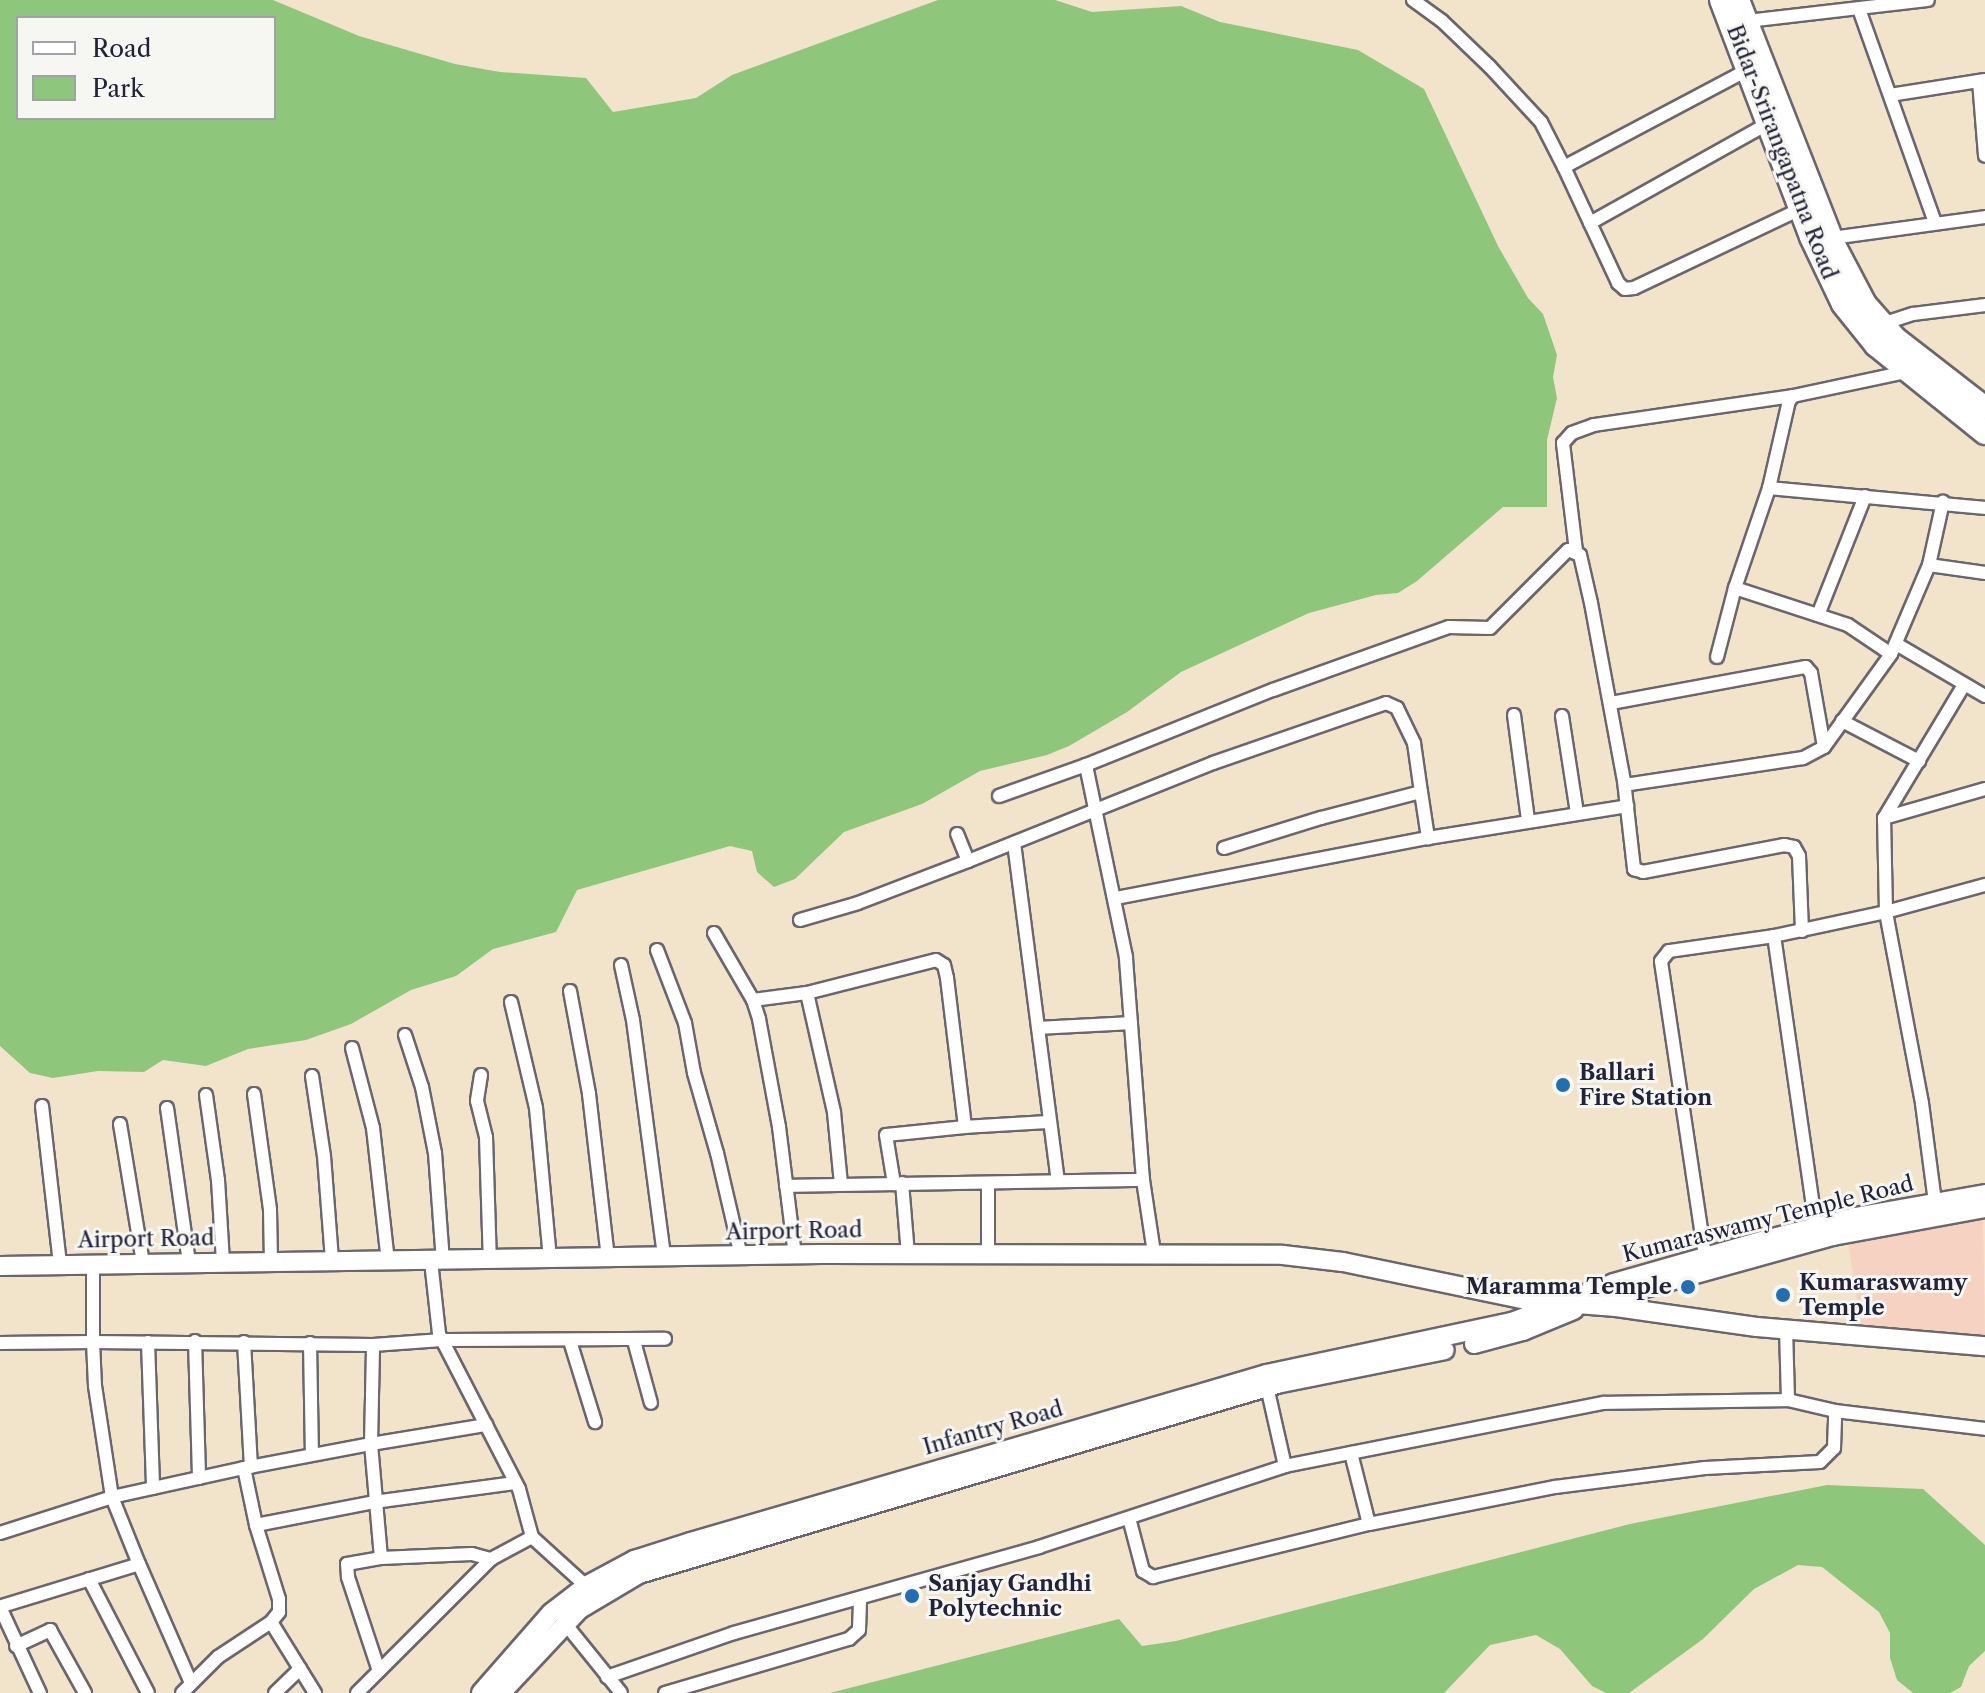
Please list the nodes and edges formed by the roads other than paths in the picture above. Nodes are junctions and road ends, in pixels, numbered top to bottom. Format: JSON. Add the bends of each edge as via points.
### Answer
{"nodes":[{"id":1,"x":1413,"y":0,"type":"edge"},
{"id":2,"x":1721,"y":0,"type":"edge"},
{"id":3,"x":1928,"y":0,"type":"edge"},
{"id":4,"x":1859,"y":9,"type":"junction"},
{"id":5,"x":1743,"y":10,"type":"edge"},
{"id":6,"x":1749,"y":69,"type":"junction"},
{"id":7,"x":1982,"y":80,"type":"edge"},
{"id":8,"x":1890,"y":95,"type":"junction"},
{"id":9,"x":1769,"y":123,"type":"junction"},
{"id":10,"x":1985,"y":156,"type":"edge"},
{"id":11,"x":1564,"y":167,"type":"junction"},
{"id":12,"x":1800,"y":209,"type":"junction"},
{"id":13,"x":1985,"y":217,"type":"edge"},
{"id":14,"x":1935,"y":222,"type":"junction"},
{"id":15,"x":1590,"y":223,"type":"junction"},
{"id":16,"x":1832,"y":238,"type":"junction"},
{"id":17,"x":1985,"y":305,"type":"edge"},
{"id":18,"x":1882,"y":324,"type":"junction"},
{"id":19,"x":1906,"y":372,"type":"junction"},
{"id":20,"x":1793,"y":396,"type":"junction"},
{"id":21,"x":1985,"y":408,"type":"edge"},
{"id":22,"x":1985,"y":433,"type":"edge"},
{"id":23,"x":1769,"y":488,"type":"junction"},
{"id":24,"x":1865,"y":496,"type":"junction"},
{"id":25,"x":1943,"y":502,"type":"junction"},
{"id":26,"x":1985,"y":508,"type":"edge"},
{"id":27,"x":1576,"y":551,"type":"junction"},
{"id":28,"x":1929,"y":565,"type":"junction"},
{"id":29,"x":1985,"y":573,"type":"edge"},
{"id":30,"x":1735,"y":588,"type":"junction"},
{"id":31,"x":1818,"y":615,"type":"junction"},
{"id":32,"x":1894,"y":650,"type":"junction"},
{"id":33,"x":1717,"y":657,"type":"dead end"},
{"id":34,"x":1964,"y":685,"type":"junction"},
{"id":35,"x":1985,"y":696,"type":"edge"},
{"id":36,"x":1611,"y":703,"type":"junction"},
{"id":37,"x":1514,"y":715,"type":"dead end"},
{"id":38,"x":1562,"y":716,"type":"dead end"},
{"id":39,"x":1842,"y":721,"type":"junction"},
{"id":40,"x":1824,"y":747,"type":"junction"},
{"id":41,"x":1919,"y":761,"type":"junction"},
{"id":42,"x":1086,"y":765,"type":"junction"},
{"id":43,"x":1625,"y":785,"type":"junction"},
{"id":44,"x":1985,"y":789,"type":"edge"},
{"id":45,"x":1421,"y":792,"type":"junction"},
{"id":46,"x":999,"y":796,"type":"dead end"},
{"id":47,"x":1627,"y":806,"type":"junction"},
{"id":48,"x":1097,"y":811,"type":"junction"},
{"id":49,"x":1577,"y":813,"type":"junction"},
{"id":50,"x":1884,"y":818,"type":"junction"},
{"id":51,"x":1528,"y":820,"type":"junction"},
{"id":52,"x":957,"y":834,"type":"dead end"},
{"id":53,"x":1428,"y":838,"type":"junction"},
{"id":54,"x":1014,"y":843,"type":"junction"},
{"id":55,"x":1224,"y":848,"type":"dead end"},
{"id":56,"x":968,"y":861,"type":"junction"},
{"id":57,"x":1985,"y":885,"type":"edge"},
{"id":58,"x":1116,"y":898,"type":"junction"},
{"id":59,"x":1886,"y":912,"type":"junction"},
{"id":60,"x":800,"y":920,"type":"dead end"},
{"id":61,"x":1802,"y":931,"type":"junction"},
{"id":62,"x":714,"y":933,"type":"dead end"},
{"id":63,"x":1774,"y":936,"type":"junction"},
{"id":64,"x":657,"y":950,"type":"dead end"},
{"id":65,"x":621,"y":965,"type":"dead end"},
{"id":66,"x":570,"y":991,"type":"dead end"},
{"id":67,"x":807,"y":993,"type":"junction"},
{"id":68,"x":753,"y":1000,"type":"junction"},
{"id":69,"x":511,"y":1002,"type":"dead end"},
{"id":70,"x":1131,"y":1023,"type":"junction"},
{"id":71,"x":1038,"y":1028,"type":"junction"},
{"id":72,"x":405,"y":1035,"type":"dead end"},
{"id":73,"x":352,"y":1048,"type":"dead end"},
{"id":74,"x":481,"y":1075,"type":"dead end"},
{"id":75,"x":312,"y":1076,"type":"dead end"},
{"id":76,"x":254,"y":1094,"type":"dead end"},
{"id":77,"x":206,"y":1095,"type":"dead end"},
{"id":78,"x":42,"y":1106,"type":"dead end"},
{"id":79,"x":167,"y":1108,"type":"dead end"},
{"id":80,"x":1050,"y":1122,"type":"junction"},
{"id":81,"x":120,"y":1124,"type":"dead end"},
{"id":82,"x":965,"y":1127,"type":"junction"},
{"id":83,"x":1058,"y":1180,"type":"junction"},
{"id":84,"x":1143,"y":1180,"type":"junction"},
{"id":85,"x":841,"y":1184,"type":"junction"},
{"id":86,"x":898,"y":1184,"type":"junction"},
{"id":87,"x":988,"y":1184,"type":"junction"},
{"id":88,"x":786,"y":1186,"type":"junction"},
{"id":89,"x":1985,"y":1194,"type":"edge"},
{"id":90,"x":1935,"y":1202,"type":"junction"},
{"id":91,"x":1985,"y":1208,"type":"edge"},
{"id":92,"x":1816,"y":1227,"type":"junction"},
{"id":93,"x":1154,"y":1253,"type":"junction"},
{"id":94,"x":908,"y":1254,"type":"junction"},
{"id":95,"x":988,"y":1254,"type":"junction"},
{"id":96,"x":795,"y":1255,"type":"junction"},
{"id":97,"x":741,"y":1256,"type":"junction"},
{"id":98,"x":1705,"y":1256,"type":"junction"},
{"id":99,"x":664,"y":1257,"type":"junction"},
{"id":100,"x":608,"y":1259,"type":"junction"},
{"id":101,"x":550,"y":1260,"type":"junction"},
{"id":102,"x":332,"y":1261,"type":"junction"},
{"id":103,"x":388,"y":1261,"type":"junction"},
{"id":104,"x":437,"y":1261,"type":"junction"},
{"id":105,"x":490,"y":1261,"type":"junction"},
{"id":106,"x":189,"y":1262,"type":"junction"},
{"id":107,"x":223,"y":1262,"type":"junction"},
{"id":108,"x":271,"y":1262,"type":"junction"},
{"id":109,"x":143,"y":1263,"type":"junction"},
{"id":110,"x":93,"y":1264,"type":"junction"},
{"id":111,"x":60,"y":1265,"type":"junction"},
{"id":112,"x":0,"y":1266,"type":"edge"},
{"id":113,"x":1563,"y":1302,"type":"junction"},
{"id":114,"x":1585,"y":1305,"type":"junction"},
{"id":115,"x":1786,"y":1329,"type":"junction"},
{"id":116,"x":665,"y":1339,"type":"dead end"},
{"id":117,"x":442,"y":1340,"type":"junction"},
{"id":118,"x":195,"y":1341,"type":"junction"},
{"id":119,"x":570,"y":1341,"type":"junction"},
{"id":120,"x":634,"y":1341,"type":"junction"},
{"id":121,"x":93,"y":1342,"type":"junction"},
{"id":122,"x":148,"y":1342,"type":"junction"},
{"id":123,"x":244,"y":1342,"type":"junction"},
{"id":124,"x":0,"y":1343,"type":"edge"},
{"id":125,"x":310,"y":1343,"type":"junction"},
{"id":126,"x":373,"y":1345,"type":"junction"},
{"id":127,"x":1985,"y":1346,"type":"edge"},
{"id":128,"x":1267,"y":1387,"type":"junction"},
{"id":129,"x":1788,"y":1400,"type":"junction"},
{"id":130,"x":651,"y":1403,"type":"dead end"},
{"id":131,"x":1835,"y":1411,"type":"junction"},
{"id":132,"x":595,"y":1422,"type":"dead end"},
{"id":133,"x":486,"y":1425,"type":"junction"},
{"id":134,"x":1985,"y":1429,"type":"edge"},
{"id":135,"x":371,"y":1444,"type":"junction"},
{"id":136,"x":1351,"y":1453,"type":"junction"},
{"id":137,"x":312,"y":1454,"type":"junction"},
{"id":138,"x":1285,"y":1466,"type":"junction"},
{"id":139,"x":248,"y":1467,"type":"junction"},
{"id":140,"x":199,"y":1478,"type":"junction"},
{"id":141,"x":515,"y":1483,"type":"junction"},
{"id":142,"x":153,"y":1488,"type":"junction"},
{"id":143,"x":112,"y":1497,"type":"junction"},
{"id":144,"x":374,"y":1502,"type":"junction"},
{"id":145,"x":1129,"y":1518,"type":"junction"},
{"id":146,"x":1369,"y":1524,"type":"junction"},
{"id":147,"x":256,"y":1525,"type":"junction"},
{"id":148,"x":0,"y":1533,"type":"edge"},
{"id":149,"x":532,"y":1537,"type":"junction"},
{"id":150,"x":381,"y":1558,"type":"junction"},
{"id":151,"x":491,"y":1559,"type":"junction"},
{"id":152,"x":139,"y":1564,"type":"junction"},
{"id":153,"x":89,"y":1579,"type":"junction"},
{"id":154,"x":586,"y":1586,"type":"junction"},
{"id":155,"x":860,"y":1600,"type":"junction"},
{"id":156,"x":1,"y":1607,"type":"edge"},
{"id":157,"x":558,"y":1618,"type":"junction"},
{"id":158,"x":271,"y":1622,"type":"junction"},
{"id":159,"x":16,"y":1646,"type":"junction"},
{"id":160,"x":300,"y":1669,"type":"junction"},
{"id":161,"x":379,"y":1671,"type":"junction"},
{"id":162,"x":607,"y":1677,"type":"junction"},
{"id":163,"x":191,"y":1683,"type":"junction"},
{"id":164,"x":40,"y":1693,"type":"edge"},
{"id":165,"x":85,"y":1693,"type":"edge"},
{"id":166,"x":148,"y":1693,"type":"edge"},
{"id":167,"x":182,"y":1693,"type":"edge"},
{"id":168,"x":275,"y":1693,"type":"edge"},
{"id":169,"x":315,"y":1693,"type":"edge"},
{"id":170,"x":357,"y":1693,"type":"edge"},
{"id":171,"x":481,"y":1693,"type":"edge"},
{"id":172,"x":501,"y":1693,"type":"edge"},
{"id":173,"x":621,"y":1693,"type":"edge"},
{"id":174,"x":665,"y":1693,"type":"edge"}],
"edges":[{"from":1,"to":11,"type":"street","via":[[1471,48],[1541,122]]},
{"from":2,"to":6,"type":"highway","name":"Bidar-Srirangapatna Road"},
{"from":3,"to":4,"type":"street"},
{"from":4,"to":5,"type":"street"},
{"from":4,"to":8,"type":"street"},
{"from":5,"to":16,"type":"highway"},
{"from":6,"to":9,"type":"highway","name":"Bidar-Srirangapatna Road"},
{"from":6,"to":11,"type":"street"},
{"from":7,"to":8,"type":"street"},
{"from":7,"to":10,"type":"street"},
{"from":8,"to":14,"type":"street"},
{"from":9,"to":12,"type":"highway","name":"Bidar-Srirangapatna Road"},
{"from":9,"to":15,"type":"street"},
{"from":11,"to":15,"type":"street"},
{"from":12,"to":15,"type":"street","via":[[1625,289]]},
{"from":12,"to":19,"type":"highway","name":"Bidar-Srirangapatna Road","via":[[1843,304]]},
{"from":13,"to":14,"type":"street"},
{"from":14,"to":16,"type":"street"},
{"from":16,"to":18,"type":"highway","via":[[1865,304]]},
{"from":17,"to":18,"type":"street","via":[[1913,314]]},
{"from":18,"to":21,"type":"highway"},
{"from":19,"to":20,"type":"street"},
{"from":19,"to":22,"type":"highway","name":"Bidar-Srirangapatna Road"},
{"from":20,"to":23,"type":"street"},
{"from":20,"to":27,"type":"street","via":[[1594,425],[1572,433],[1563,443]]},
{"from":23,"to":24,"type":"street"},
{"from":23,"to":30,"type":"street"},
{"from":24,"to":25,"type":"street"},
{"from":24,"to":31,"type":"street"},
{"from":25,"to":26,"type":"street"},
{"from":25,"to":28,"type":"street"},
{"from":27,"to":36,"type":"street"},
{"from":27,"to":42,"type":"street","via":[[1561,554],[1490,628],[1449,627]]},
{"from":28,"to":29,"type":"street"},
{"from":28,"to":32,"type":"street"},
{"from":30,"to":31,"type":"street"},
{"from":30,"to":33,"type":"street"},
{"from":31,"to":32,"type":"street"},
{"from":32,"to":34,"type":"street"},
{"from":32,"to":39,"type":"street"},
{"from":34,"to":35,"type":"street"},
{"from":34,"to":41,"type":"street"},
{"from":36,"to":40,"type":"street","via":[[1806,667]]},
{"from":36,"to":43,"type":"street"},
{"from":37,"to":51,"type":"street"},
{"from":38,"to":49,"type":"street"},
{"from":39,"to":40,"type":"street"},
{"from":39,"to":41,"type":"street"},
{"from":40,"to":43,"type":"street","via":[[1803,758]]},
{"from":41,"to":50,"type":"street"},
{"from":42,"to":46,"type":"street"},
{"from":42,"to":48,"type":"street"},
{"from":43,"to":47,"type":"street"},
{"from":44,"to":50,"type":"street"},
{"from":45,"to":48,"type":"street","via":[[1414,743],[1397,708],[1386,703],[1213,763]]},
{"from":45,"to":53,"type":"street"},
{"from":45,"to":55,"type":"street"},
{"from":47,"to":49,"type":"street"},
{"from":47,"to":61,"type":"street","via":[[1631,861],[1643,872],[1794,847],[1799,856]]},
{"from":48,"to":54,"type":"street"},
{"from":48,"to":58,"type":"street"},
{"from":49,"to":51,"type":"street"},
{"from":50,"to":59,"type":"street"},
{"from":51,"to":53,"type":"street"},
{"from":52,"to":56,"type":"street"},
{"from":53,"to":58,"type":"street"},
{"from":54,"to":56,"type":"street"},
{"from":54,"to":71,"type":"street"},
{"from":56,"to":60,"type":"street"},
{"from":57,"to":59,"type":"street"},
{"from":58,"to":70,"type":"street"},
{"from":59,"to":61,"type":"street"},
{"from":59,"to":90,"type":"street"},
{"from":61,"to":63,"type":"street"},
{"from":62,"to":68,"type":"street"},
{"from":63,"to":92,"type":"street"},
{"from":63,"to":98,"type":"street","via":[[1669,951],[1661,961]]},
{"from":64,"to":97,"type":"street","via":[[685,1023]]},
{"from":65,"to":99,"type":"street"},
{"from":66,"to":100,"type":"street","via":[[591,1109]]},
{"from":67,"to":68,"type":"street"},
{"from":67,"to":82,"type":"street","via":[[936,960],[944,965]]},
{"from":67,"to":85,"type":"street","via":[[834,1112]]},
{"from":68,"to":88,"type":"street"},
{"from":69,"to":101,"type":"street","via":[[536,1108]]},
{"from":70,"to":71,"type":"street"},
{"from":70,"to":84,"type":"street"},
{"from":71,"to":80,"type":"street"},
{"from":72,"to":104,"type":"street","via":[[435,1153]]},
{"from":73,"to":103,"type":"street","via":[[373,1128]]},
{"from":74,"to":105,"type":"street","via":[[477,1101],[486,1137]]},
{"from":75,"to":102,"type":"street"},
{"from":76,"to":108,"type":"street","via":[[270,1210]]},
{"from":77,"to":107,"type":"street"},
{"from":78,"to":111,"type":"street"},
{"from":79,"to":106,"type":"street"},
{"from":80,"to":82,"type":"street"},
{"from":80,"to":83,"type":"street"},
{"from":81,"to":109,"type":"street"},
{"from":82,"to":86,"type":"street","via":[[886,1135]]},
{"from":83,"to":84,"type":"street"},
{"from":83,"to":87,"type":"street"},
{"from":84,"to":93,"type":"street"},
{"from":85,"to":86,"type":"street"},
{"from":85,"to":88,"type":"street"},
{"from":86,"to":87,"type":"street"},
{"from":86,"to":94,"type":"street"},
{"from":87,"to":95,"type":"street"},
{"from":88,"to":96,"type":"street"},
{"from":89,"to":90,"type":"street","name":"Kumaraswamy Temple Road"},
{"from":90,"to":92,"type":"street","name":"Kumaraswamy Temple Road"},
{"from":91,"to":114,"type":"street","name":"Kumaraswamy Temple Road","via":[[1833,1236]]},
{"from":92,"to":98,"type":"street","name":"Kumaraswamy Temple Road"},
{"from":93,"to":95,"type":"street","name":"Airport Road"},
{"from":93,"to":113,"type":"street","name":"Airport Road","via":[[1313,1258],[1526,1300]]},
{"from":94,"to":95,"type":"street","name":"Airport Road"},
{"from":94,"to":96,"type":"street","name":"Airport Road"},
{"from":96,"to":97,"type":"street","name":"Airport Road"},
{"from":97,"to":99,"type":"street","name":"Airport Road"},
{"from":98,"to":113,"type":"street","name":"Kumaraswamy Temple Road"},
{"from":99,"to":100,"type":"street","name":"Airport Road"},
{"from":100,"to":101,"type":"street","name":"Airport Road"},
{"from":101,"to":105,"type":"street","name":"Airport Road"},
{"from":102,"to":103,"type":"street","name":"Airport Road"},
{"from":102,"to":108,"type":"street","name":"Airport Road"},
{"from":103,"to":104,"type":"street","name":"Airport Road"},
{"from":104,"to":105,"type":"street","name":"Airport Road"},
{"from":104,"to":117,"type":"street"},
{"from":106,"to":107,"type":"street","name":"Airport Road"},
{"from":106,"to":109,"type":"street","name":"Airport Road"},
{"from":107,"to":108,"type":"street","name":"Airport Road"},
{"from":109,"to":110,"type":"street","name":"Airport Road"},
{"from":110,"to":111,"type":"street","name":"Airport Road"},
{"from":110,"to":121,"type":"street"},
{"from":111,"to":112,"type":"street","name":"Airport Road"},
{"from":113,"to":114,"type":"street","name":"Airport Road"},
{"from":113,"to":154,"type":"street","name":"Infantry Road","via":[[1500,1325],[1308,1364],[1080,1427],[634,1560]]},
{"from":114,"to":115,"type":"street","name":"Airport Road"},
{"from":114,"to":128,"type":"street","name":"Infantry Road","via":[[1503,1338]]},
{"from":115,"to":127,"type":"street","name":"Airport Road"},
{"from":115,"to":129,"type":"street"},
{"from":116,"to":120,"type":"street"},
{"from":117,"to":119,"type":"street"},
{"from":117,"to":126,"type":"street"},
{"from":117,"to":133,"type":"street"},
{"from":118,"to":122,"type":"street"},
{"from":118,"to":123,"type":"street"},
{"from":118,"to":140,"type":"street"},
{"from":119,"to":120,"type":"street"},
{"from":119,"to":132,"type":"street"},
{"from":120,"to":130,"type":"street"},
{"from":121,"to":122,"type":"street"},
{"from":121,"to":124,"type":"street"},
{"from":121,"to":143,"type":"street"},
{"from":122,"to":142,"type":"street"},
{"from":123,"to":125,"type":"street"},
{"from":123,"to":139,"type":"street"},
{"from":125,"to":126,"type":"street"},
{"from":125,"to":137,"type":"street"},
{"from":126,"to":135,"type":"street"},
{"from":128,"to":138,"type":"street"},
{"from":128,"to":157,"type":"street","name":"Infantry Road","via":[[652,1569]]},
{"from":129,"to":131,"type":"street"},
{"from":129,"to":136,"type":"street","via":[[1604,1403]]},
{"from":131,"to":134,"type":"street"},
{"from":131,"to":146,"type":"street","via":[[1834,1448],[1820,1462],[1705,1468],[1555,1487]]},
{"from":133,"to":135,"type":"street"},
{"from":133,"to":141,"type":"street"},
{"from":135,"to":137,"type":"street"},
{"from":135,"to":144,"type":"street"},
{"from":136,"to":138,"type":"street"},
{"from":136,"to":146,"type":"street"},
{"from":137,"to":139,"type":"street"},
{"from":138,"to":145,"type":"street"},
{"from":139,"to":140,"type":"street"},
{"from":139,"to":147,"type":"street"},
{"from":140,"to":142,"type":"street"},
{"from":141,"to":144,"type":"street"},
{"from":141,"to":149,"type":"street"},
{"from":142,"to":143,"type":"street"},
{"from":143,"to":148,"type":"street"},
{"from":143,"to":152,"type":"street"},
{"from":144,"to":147,"type":"street"},
{"from":144,"to":150,"type":"street"},
{"from":145,"to":146,"type":"street","via":[[1143,1571],[1153,1577]]},
{"from":145,"to":155,"type":"street"},
{"from":147,"to":158,"type":"street","via":[[280,1606]]},
{"from":149,"to":151,"type":"street"},
{"from":149,"to":154,"type":"street"},
{"from":150,"to":151,"type":"street","via":[[472,1554]]},
{"from":150,"to":161,"type":"street","via":[[352,1561],[346,1569]]},
{"from":151,"to":161,"type":"street"},
{"from":152,"to":153,"type":"street"},
{"from":152,"to":163,"type":"street"},
{"from":153,"to":156,"type":"street"},
{"from":153,"to":166,"type":"street"},
{"from":154,"to":157,"type":"street","name":"Infantry Road"},
{"from":155,"to":162,"type":"street","via":[[734,1633]]},
{"from":155,"to":174,"type":"street","via":[[859,1630],[849,1639]]},
{"from":156,"to":159,"type":"street"},
{"from":157,"to":162,"type":"street"},
{"from":157,"to":171,"type":"street","name":"Infantry Road"},
{"from":157,"to":172,"type":"street","name":"Infantry Road"},
{"from":158,"to":160,"type":"street"},
{"from":158,"to":163,"type":"street","via":[[218,1657]]},
{"from":159,"to":164,"type":"street"},
{"from":159,"to":165,"type":"street","via":[[50,1630]]},
{"from":160,"to":168,"type":"street"},
{"from":160,"to":169,"type":"street"},
{"from":161,"to":170,"type":"street"},
{"from":162,"to":173,"type":"street"},
{"from":163,"to":167,"type":"street"}]}
